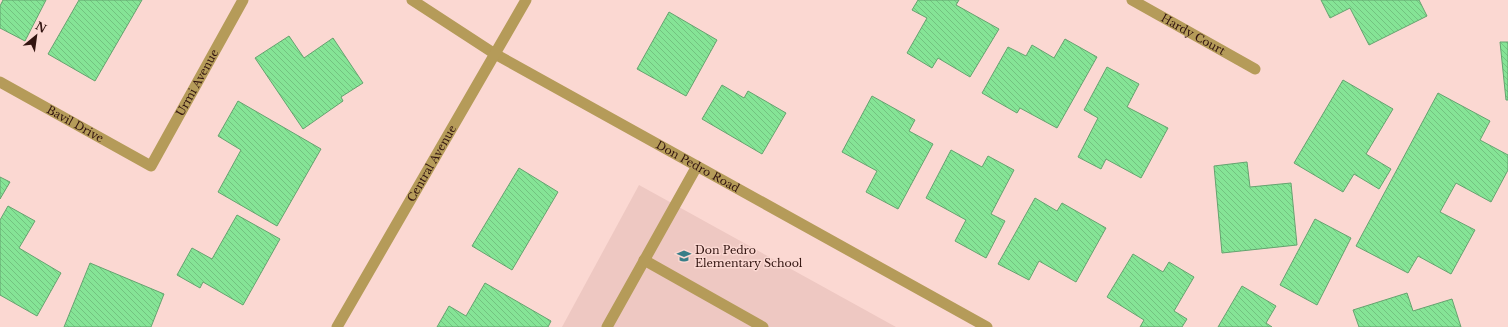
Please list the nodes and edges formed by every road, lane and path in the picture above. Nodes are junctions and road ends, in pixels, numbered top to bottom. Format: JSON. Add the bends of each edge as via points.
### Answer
{"nodes":[{"id":1,"x":243,"y":0,"type":"edge"},
{"id":2,"x":412,"y":0,"type":"edge"},
{"id":3,"x":526,"y":0,"type":"edge"},
{"id":4,"x":1132,"y":0,"type":"edge"},
{"id":5,"x":495,"y":54,"type":"junction"},
{"id":6,"x":1255,"y":69,"type":"dead end"},
{"id":7,"x":0,"y":82,"type":"edge"},
{"id":8,"x":151,"y":166,"type":"joint"},
{"id":9,"x":697,"y":166,"type":"junction"},
{"id":10,"x":644,"y":260,"type":"junction"},
{"id":11,"x":337,"y":327,"type":"edge"},
{"id":12,"x":607,"y":327,"type":"edge"},
{"id":13,"x":763,"y":327,"type":"edge"},
{"id":14,"x":987,"y":327,"type":"edge"}],
"edges":[{"from":1,"to":8,"type":"street","name":"Urmi Avenue"},
{"from":2,"to":5,"type":"street","name":"Don Pedro Road"},
{"from":3,"to":5,"type":"street","name":"Central Avenue"},
{"from":4,"to":6,"type":"street","name":"Hardy Court"},
{"from":5,"to":9,"type":"street","name":"Don Pedro Road"},
{"from":5,"to":11,"type":"street","name":"Central Avenue"},
{"from":7,"to":8,"type":"street","name":"Bavil Drive"},
{"from":9,"to":10,"type":"street"},
{"from":9,"to":14,"type":"street","name":"Don Pedro Road"},
{"from":10,"to":12,"type":"street"},
{"from":10,"to":13,"type":"street"}]}
